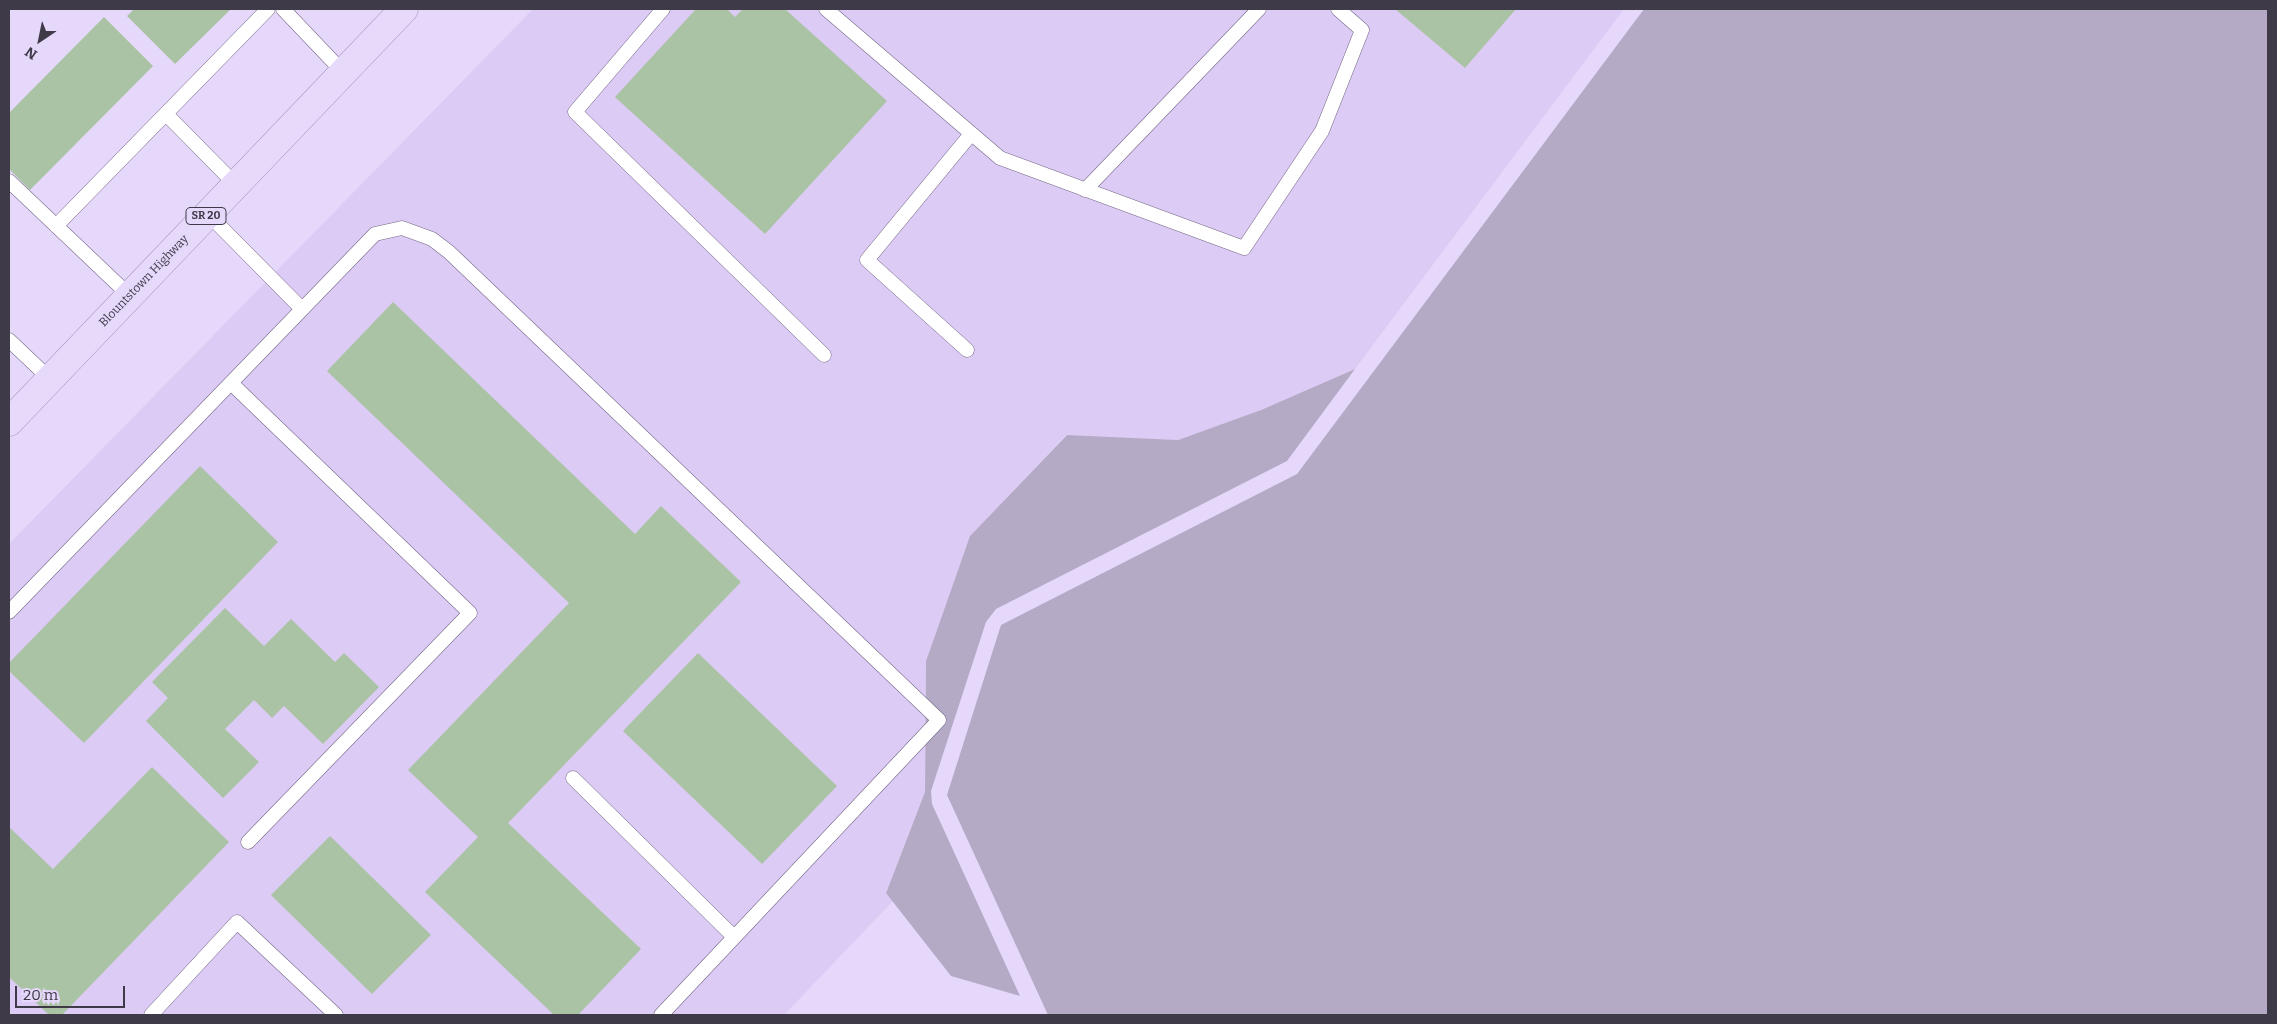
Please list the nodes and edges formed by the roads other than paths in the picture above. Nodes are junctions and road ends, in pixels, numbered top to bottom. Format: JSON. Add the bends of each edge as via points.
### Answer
{"nodes":[{"id":1,"x":268,"y":9,"type":"edge"},
{"id":2,"x":283,"y":9,"type":"edge"},
{"id":3,"x":404,"y":9,"type":"edge"},
{"id":4,"x":663,"y":9,"type":"edge"},
{"id":5,"x":826,"y":9,"type":"edge"},
{"id":6,"x":1259,"y":9,"type":"edge"},
{"id":7,"x":1338,"y":9,"type":"edge"},
{"id":8,"x":343,"y":72,"type":"junction"},
{"id":9,"x":166,"y":114,"type":"junction"},
{"id":10,"x":971,"y":134,"type":"junction"},
{"id":11,"x":9,"y":181,"type":"edge"},
{"id":12,"x":236,"y":185,"type":"junction"},
{"id":13,"x":1085,"y":190,"type":"junction"},
{"id":14,"x":208,"y":214,"type":"junction"},
{"id":15,"x":56,"y":226,"type":"junction"},
{"id":16,"x":130,"y":296,"type":"junction"},
{"id":17,"x":302,"y":309,"type":"junction"},
{"id":18,"x":9,"y":340,"type":"edge"},
{"id":19,"x":967,"y":350,"type":"dead end"},
{"id":20,"x":824,"y":355,"type":"dead end"},
{"id":21,"x":50,"y":379,"type":"junction"},
{"id":22,"x":230,"y":383,"type":"junction"},
{"id":23,"x":9,"y":422,"type":"edge"},
{"id":24,"x":9,"y":612,"type":"edge"},
{"id":25,"x":573,"y":778,"type":"dead end"},
{"id":26,"x":248,"y":842,"type":"dead end"},
{"id":27,"x":734,"y":937,"type":"junction"},
{"id":28,"x":151,"y":1015,"type":"edge"},
{"id":29,"x":336,"y":1015,"type":"edge"},
{"id":30,"x":661,"y":1015,"type":"edge"}],
"edges":[{"from":1,"to":9,"type":"lane"},
{"from":2,"to":8,"type":"lane"},
{"from":3,"to":8,"type":"main road","name":"Blountstown Highway","number":"SR 20"},
{"from":4,"to":20,"type":"lane","via":[[574,112]]},
{"from":5,"to":10,"type":"lane"},
{"from":6,"to":13,"type":"lane"},
{"from":7,"to":13,"type":"lane","via":[[1362,30],[1322,131],[1244,248]]},
{"from":8,"to":12,"type":"main road","name":"Blountstown Highway","number":"SR 20"},
{"from":9,"to":12,"type":"lane"},
{"from":9,"to":15,"type":"lane"},
{"from":10,"to":13,"type":"lane","via":[[1000,158]]},
{"from":10,"to":19,"type":"lane","via":[[867,260]]},
{"from":11,"to":15,"type":"lane"},
{"from":12,"to":14,"type":"main road","name":"Blountstown Highway","number":"SR 20"},
{"from":14,"to":16,"type":"main road","name":"Blountstown Highway","number":"SR 20"},
{"from":14,"to":17,"type":"lane"},
{"from":15,"to":16,"type":"lane"},
{"from":16,"to":21,"type":"main road","name":"Blountstown Highway","number":"SR 20"},
{"from":17,"to":22,"type":"lane"},
{"from":17,"to":27,"type":"lane","via":[[375,234],[402,228],[432,239],[939,720]]},
{"from":18,"to":21,"type":"lane"},
{"from":21,"to":23,"type":"main road","name":"Blountstown Highway","number":"SR 20"},
{"from":22,"to":24,"type":"lane"},
{"from":22,"to":26,"type":"lane","via":[[470,613]]},
{"from":25,"to":27,"type":"lane"},
{"from":27,"to":30,"type":"lane"},
{"from":28,"to":29,"type":"lane","via":[[237,922]]}]}
